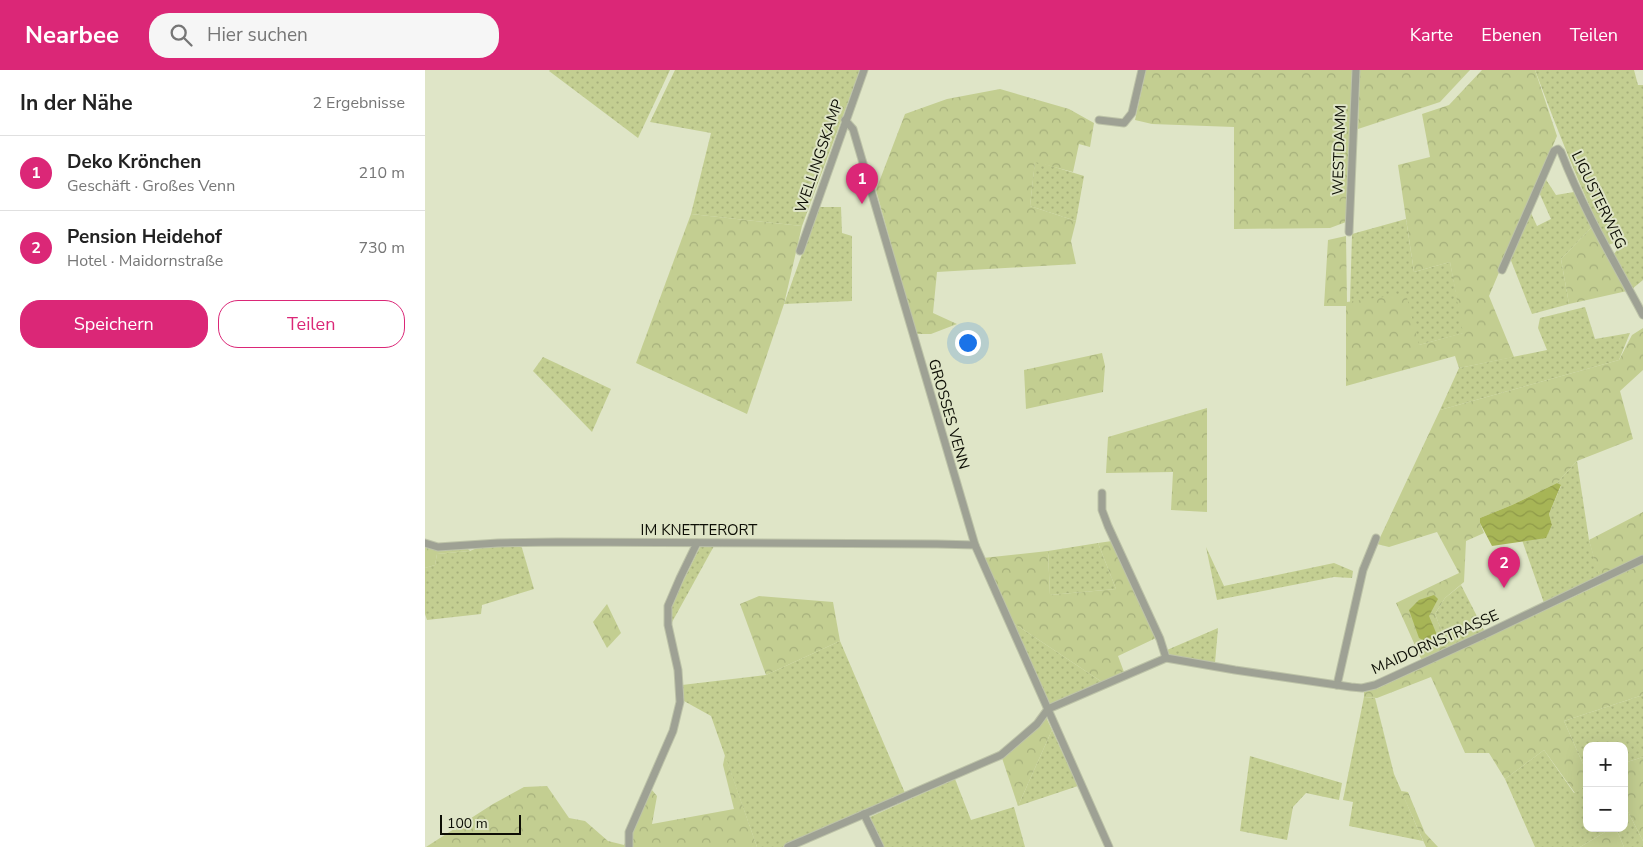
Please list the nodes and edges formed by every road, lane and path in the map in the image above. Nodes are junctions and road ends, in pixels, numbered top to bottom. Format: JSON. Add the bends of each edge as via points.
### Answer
{"nodes":[{"id":1,"x":863,"y":70,"type":"edge"},
{"id":2,"x":1142,"y":70,"type":"edge"},
{"id":3,"x":1356,"y":70,"type":"edge"},
{"id":4,"x":845,"y":120,"type":"junction"},
{"id":5,"x":1099,"y":120,"type":"dead end"},
{"id":6,"x":1349,"y":232,"type":"dead end"},
{"id":7,"x":800,"y":251,"type":"dead end"},
{"id":8,"x":1501,"y":270,"type":"dead end"},
{"id":9,"x":1643,"y":315,"type":"edge"},
{"id":10,"x":1102,"y":493,"type":"dead end"},
{"id":11,"x":1376,"y":538,"type":"dead end"},
{"id":12,"x":425,"y":543,"type":"edge"},
{"id":13,"x":697,"y":543,"type":"junction"},
{"id":14,"x":975,"y":546,"type":"junction"},
{"id":15,"x":1643,"y":559,"type":"edge"},
{"id":16,"x":1166,"y":658,"type":"junction"},
{"id":17,"x":1337,"y":685,"type":"junction"},
{"id":18,"x":1048,"y":709,"type":"junction"},
{"id":19,"x":864,"y":814,"type":"junction"},
{"id":20,"x":629,"y":847,"type":"edge"},
{"id":21,"x":789,"y":847,"type":"edge"},
{"id":22,"x":879,"y":847,"type":"edge"},
{"id":23,"x":1109,"y":847,"type":"edge"}],
"edges":[{"from":1,"to":4,"type":"street","name":"WELLINGSKAMP"},
{"from":2,"to":5,"type":"street","via":[[1131,113],[1124,123]]},
{"from":3,"to":6,"type":"street","name":"WESTDAMM"},
{"from":4,"to":7,"type":"street","name":"WELLINGSKAMP"},
{"from":4,"to":14,"type":"street","name":"GROSSES VENN","via":[[853,129]]},
{"from":8,"to":9,"type":"street","name":"LIGUSTERWEG","via":[[1554,151],[1558,149],[1594,226]]},
{"from":10,"to":16,"type":"street","via":[[1102,510],[1108,526]]},
{"from":11,"to":17,"type":"street","via":[[1363,570]]},
{"from":12,"to":13,"type":"street","name":"IM KNETTERORT","via":[[439,547],[518,543]]},
{"from":13,"to":14,"type":"street","name":"IM KNETTERORT"},
{"from":13,"to":20,"type":"street","via":[[668,606],[680,702],[673,731],[629,832]]},
{"from":14,"to":18,"type":"street","name":"GROSSES VENN"},
{"from":15,"to":17,"type":"street","name":"MAIDORNSTRASSE","via":[[1387,681],[1362,688]]},
{"from":16,"to":17,"type":"street","name":"MAIDORNSTRASSE"},
{"from":16,"to":18,"type":"street"},
{"from":18,"to":19,"type":"street","via":[[1037,724],[1001,755]]},
{"from":18,"to":23,"type":"street","name":"GROSSES VENN"},
{"from":19,"to":21,"type":"street"},
{"from":19,"to":22,"type":"street"}]}
